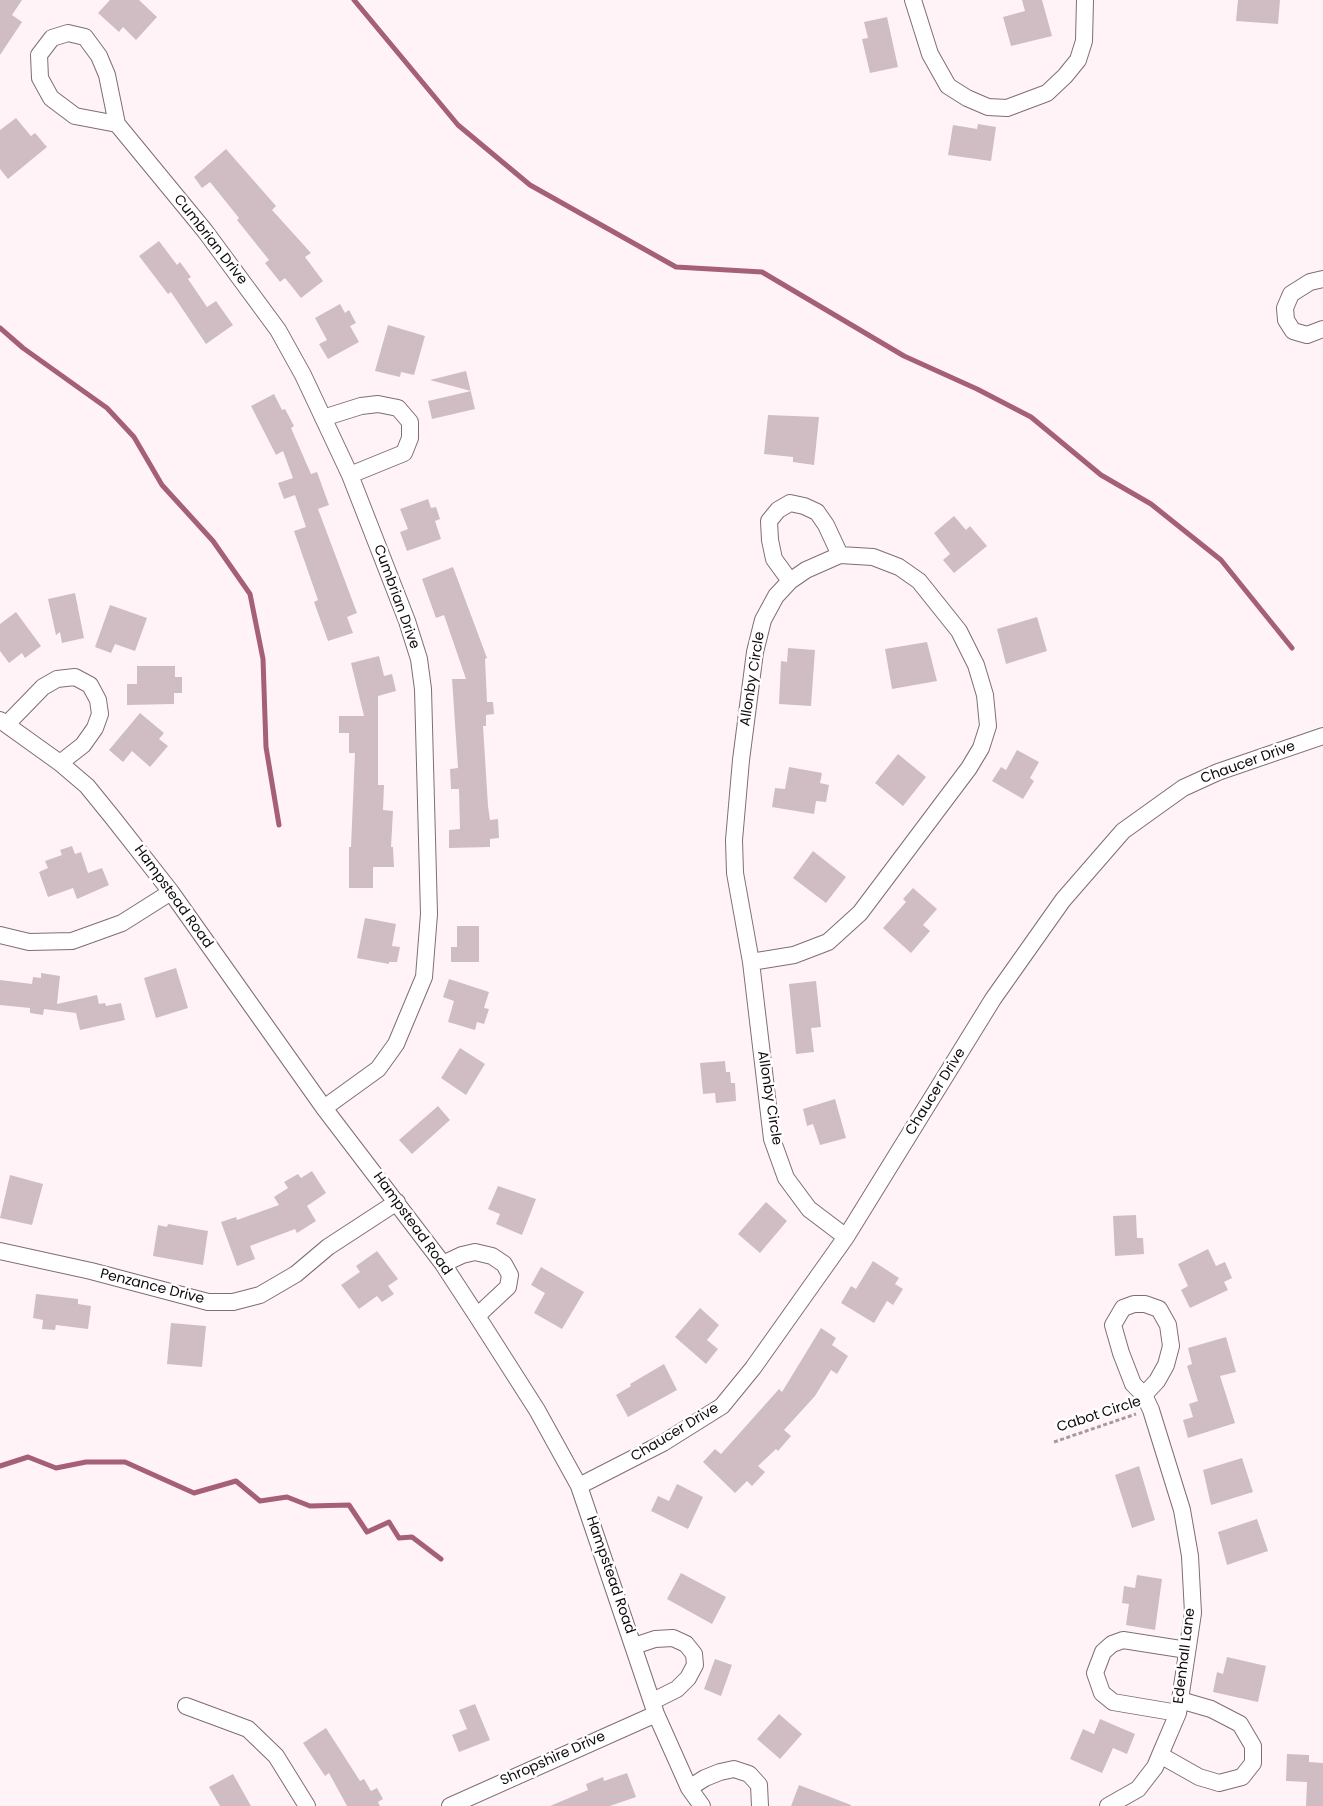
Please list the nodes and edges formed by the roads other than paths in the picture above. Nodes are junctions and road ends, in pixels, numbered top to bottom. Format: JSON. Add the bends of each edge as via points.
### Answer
{"nodes":[{"id":1,"x":914,"y":0,"type":"edge"},
{"id":2,"x":1085,"y":0,"type":"edge"},
{"id":3,"x":117,"y":124,"type":"junction"},
{"id":4,"x":1323,"y":279,"type":"edge"},
{"id":5,"x":1323,"y":329,"type":"edge"},
{"id":6,"x":323,"y":418,"type":"junction"},
{"id":7,"x":350,"y":475,"type":"junction"},
{"id":8,"x":840,"y":555,"type":"junction"},
{"id":9,"x":790,"y":581,"type":"junction"},
{"id":10,"x":3,"y":722,"type":"edge"},
{"id":11,"x":1323,"y":736,"type":"edge"},
{"id":12,"x":60,"y":763,"type":"junction"},
{"id":13,"x":171,"y":892,"type":"junction"},
{"id":14,"x":0,"y":935,"type":"edge"},
{"id":15,"x":751,"y":962,"type":"junction"},
{"id":16,"x":324,"y":1108,"type":"junction"},
{"id":17,"x":396,"y":1202,"type":"junction"},
{"id":18,"x":846,"y":1237,"type":"junction"},
{"id":19,"x":0,"y":1251,"type":"edge"},
{"id":20,"x":443,"y":1264,"type":"junction"},
{"id":21,"x":477,"y":1316,"type":"junction"},
{"id":22,"x":1147,"y":1402,"type":"junction"},
{"id":23,"x":579,"y":1486,"type":"junction"},
{"id":24,"x":634,"y":1646,"type":"junction"},
{"id":25,"x":1187,"y":1650,"type":"junction"},
{"id":26,"x":186,"y":1706,"type":"dead end"},
{"id":27,"x":1179,"y":1706,"type":"junction"},
{"id":28,"x":654,"y":1707,"type":"junction"},
{"id":29,"x":1160,"y":1756,"type":"junction"},
{"id":30,"x":689,"y":1788,"type":"junction"},
{"id":31,"x":307,"y":1806,"type":"edge"},
{"id":32,"x":450,"y":1806,"type":"edge"},
{"id":33,"x":702,"y":1806,"type":"edge"},
{"id":34,"x":760,"y":1806,"type":"edge"},
{"id":35,"x":1108,"y":1806,"type":"edge"}],
"edges":[{"from":1,"to":2,"type":"street","via":[[930,54],[948,86],[988,107],[1007,108],[1047,93],[1078,60],[1084,41]]},
{"from":3,"to":3,"type":"street","name":"Cumbrian Drive","via":[[107,75],[99,56],[85,37],[68,33],[52,38],[39,55],[40,78],[51,98],[75,116]]},
{"from":3,"to":6,"type":"street","name":"Cumbrian Drive","via":[[206,231],[278,330]]},
{"from":4,"to":5,"type":"street","via":[[1310,282],[1291,294],[1285,308],[1286,320],[1293,331],[1307,335]]},
{"from":6,"to":7,"type":"street","name":"Cumbrian Drive"},
{"from":6,"to":7,"type":"street","via":[[378,404],[398,408],[410,422],[410,438],[404,453]]},
{"from":7,"to":16,"type":"street","name":"Cumbrian Drive","via":[[419,660],[423,689],[429,914],[424,977],[396,1044],[378,1069]]},
{"from":8,"to":9,"type":"street","name":"Allonby Circle"},
{"from":8,"to":9,"type":"street","via":[[816,512],[790,503],[769,521],[774,560]]},
{"from":8,"to":15,"type":"street","name":"Allonby Circle","via":[[873,557],[899,566],[919,582],[959,631],[976,665],[985,695],[988,726],[981,748],[969,768],[860,913],[828,942],[794,955]]},
{"from":9,"to":15,"type":"street","name":"Allonby Circle","via":[[776,596],[763,620],[755,652],[740,760],[735,872]]},
{"from":10,"to":12,"type":"street","name":"Hampstead Road"},
{"from":10,"to":12,"type":"street","via":[[57,679],[75,677],[90,684],[98,700],[100,714],[96,728],[83,745]]},
{"from":11,"to":18,"type":"street","name":"Chaucer Drive","via":[[1218,772],[1183,788],[1123,831],[1063,900],[993,999]]},
{"from":12,"to":13,"type":"street","name":"Hampstead Road","via":[[87,786]]},
{"from":13,"to":14,"type":"street","via":[[122,923],[72,941],[29,942]]},
{"from":13,"to":16,"type":"street","name":"Hampstead Road"},
{"from":15,"to":18,"type":"street","name":"Allonby Circle","via":[[772,1139],[786,1178],[809,1208]]},
{"from":16,"to":17,"type":"street","name":"Hampstead Road"},
{"from":17,"to":19,"type":"street","name":"Penzance Drive","via":[[328,1247],[296,1274],[260,1296],[233,1302],[208,1302]]},
{"from":17,"to":20,"type":"street","name":"Hampstead Road"},
{"from":18,"to":23,"type":"street","name":"Chaucer Drive","via":[[753,1368],[722,1406],[663,1443]]},
{"from":20,"to":21,"type":"street","name":"Hampstead Road"},
{"from":20,"to":21,"type":"street","via":[[475,1252],[492,1256],[504,1264],[510,1275],[508,1287]]},
{"from":21,"to":23,"type":"street","name":"Hampstead Road","via":[[537,1410]]},
{"from":22,"to":22,"type":"street","name":"Edenhall Lane","via":[[1166,1365],[1171,1346],[1168,1325],[1159,1309],[1134,1304],[1123,1308],[1114,1325],[1133,1384]]},
{"from":22,"to":25,"type":"street","name":"Edenhall Lane","via":[[1182,1510],[1190,1556],[1193,1613]]},
{"from":23,"to":24,"type":"street","name":"Hampstead Road"},
{"from":24,"to":28,"type":"street","name":"Hampstead Road"},
{"from":24,"to":28,"type":"street","name":"Shropshire Drive","via":[[655,1639],[672,1638],[686,1644],[694,1654],[695,1665],[688,1678]]},
{"from":25,"to":27,"type":"street","name":"Edenhall Lane"},
{"from":25,"to":27,"type":"street","via":[[1123,1640],[1103,1652],[1095,1673],[1102,1692],[1113,1702]]},
{"from":26,"to":31,"type":"street","via":[[248,1729],[276,1756]]},
{"from":27,"to":29,"type":"street","name":"Edenhall Lane"},
{"from":27,"to":29,"type":"street","via":[[1211,1709],[1240,1724],[1253,1746],[1253,1763],[1242,1777],[1219,1783],[1198,1777]]},
{"from":28,"to":30,"type":"street","name":"Hampstead Road"},
{"from":28,"to":32,"type":"street","name":"Shropshire Drive"},
{"from":29,"to":35,"type":"street","name":"Edenhall Lane","via":[[1138,1789]]},
{"from":30,"to":33,"type":"street","name":"Hampstead Road"},
{"from":30,"to":34,"type":"street","via":[[704,1778],[734,1770],[749,1774],[759,1784]]}]}
